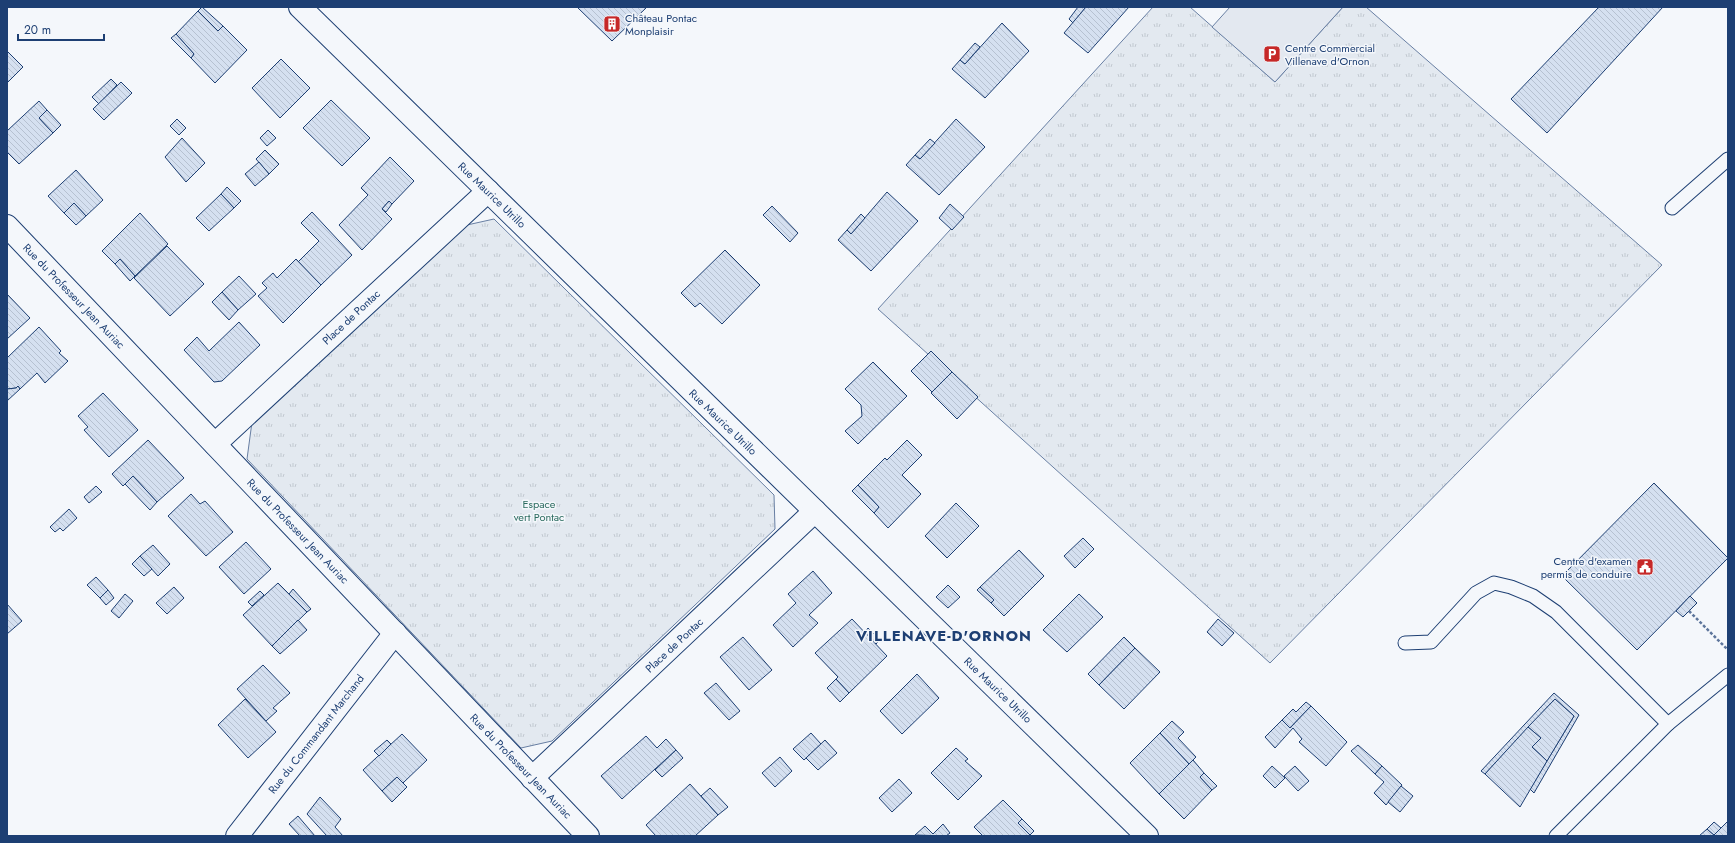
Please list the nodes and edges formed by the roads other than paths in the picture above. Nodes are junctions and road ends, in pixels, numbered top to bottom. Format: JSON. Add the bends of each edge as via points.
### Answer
{"nodes":[{"id":1,"x":300,"y":7,"type":"edge"},
{"id":2,"x":1728,"y":159,"type":"edge"},
{"id":3,"x":488,"y":191,"type":"junction"},
{"id":4,"x":1672,"y":208,"type":"dead end"},
{"id":5,"x":7,"y":226,"type":"edge"},
{"id":6,"x":215,"y":444,"type":"junction"},
{"id":7,"x":815,"y":512,"type":"junction"},
{"id":8,"x":394,"y":633,"type":"junction"},
{"id":9,"x":1405,"y":643,"type":"dead end"},
{"id":10,"x":1728,"y":675,"type":"edge"},
{"id":11,"x":1668,"y":724,"type":"junction"},
{"id":12,"x":532,"y":778,"type":"junction"},
{"id":13,"x":237,"y":836,"type":"edge"},
{"id":14,"x":588,"y":836,"type":"edge"},
{"id":15,"x":1147,"y":836,"type":"edge"},
{"id":16,"x":1556,"y":836,"type":"edge"}],
"edges":[{"from":1,"to":3,"type":"street","name":"Rue Maurice Utrillo"},
{"from":2,"to":4,"type":"lane"},
{"from":3,"to":6,"type":"street","name":"Place de Pontac"},
{"from":3,"to":7,"type":"street","name":"Rue Maurice Utrillo"},
{"from":5,"to":6,"type":"street","name":"Rue du Professeur Jean Auriac"},
{"from":6,"to":8,"type":"street","name":"Rue du Professeur Jean Auriac"},
{"from":7,"to":12,"type":"street","name":"Place de Pontac"},
{"from":7,"to":15,"type":"street","name":"Rue Maurice Utrillo"},
{"from":8,"to":12,"type":"street","name":"Rue du Professeur Jean Auriac"},
{"from":8,"to":13,"type":"street","name":"Rue du Commandant Marchand"},
{"from":9,"to":11,"type":"lane","via":[[1431,642],[1476,593],[1494,583],[1512,587],[1534,596],[1556,612]]},
{"from":10,"to":11,"type":"lane"},
{"from":11,"to":16,"type":"lane"},
{"from":12,"to":14,"type":"street","name":"Rue du Professeur Jean Auriac"}]}
